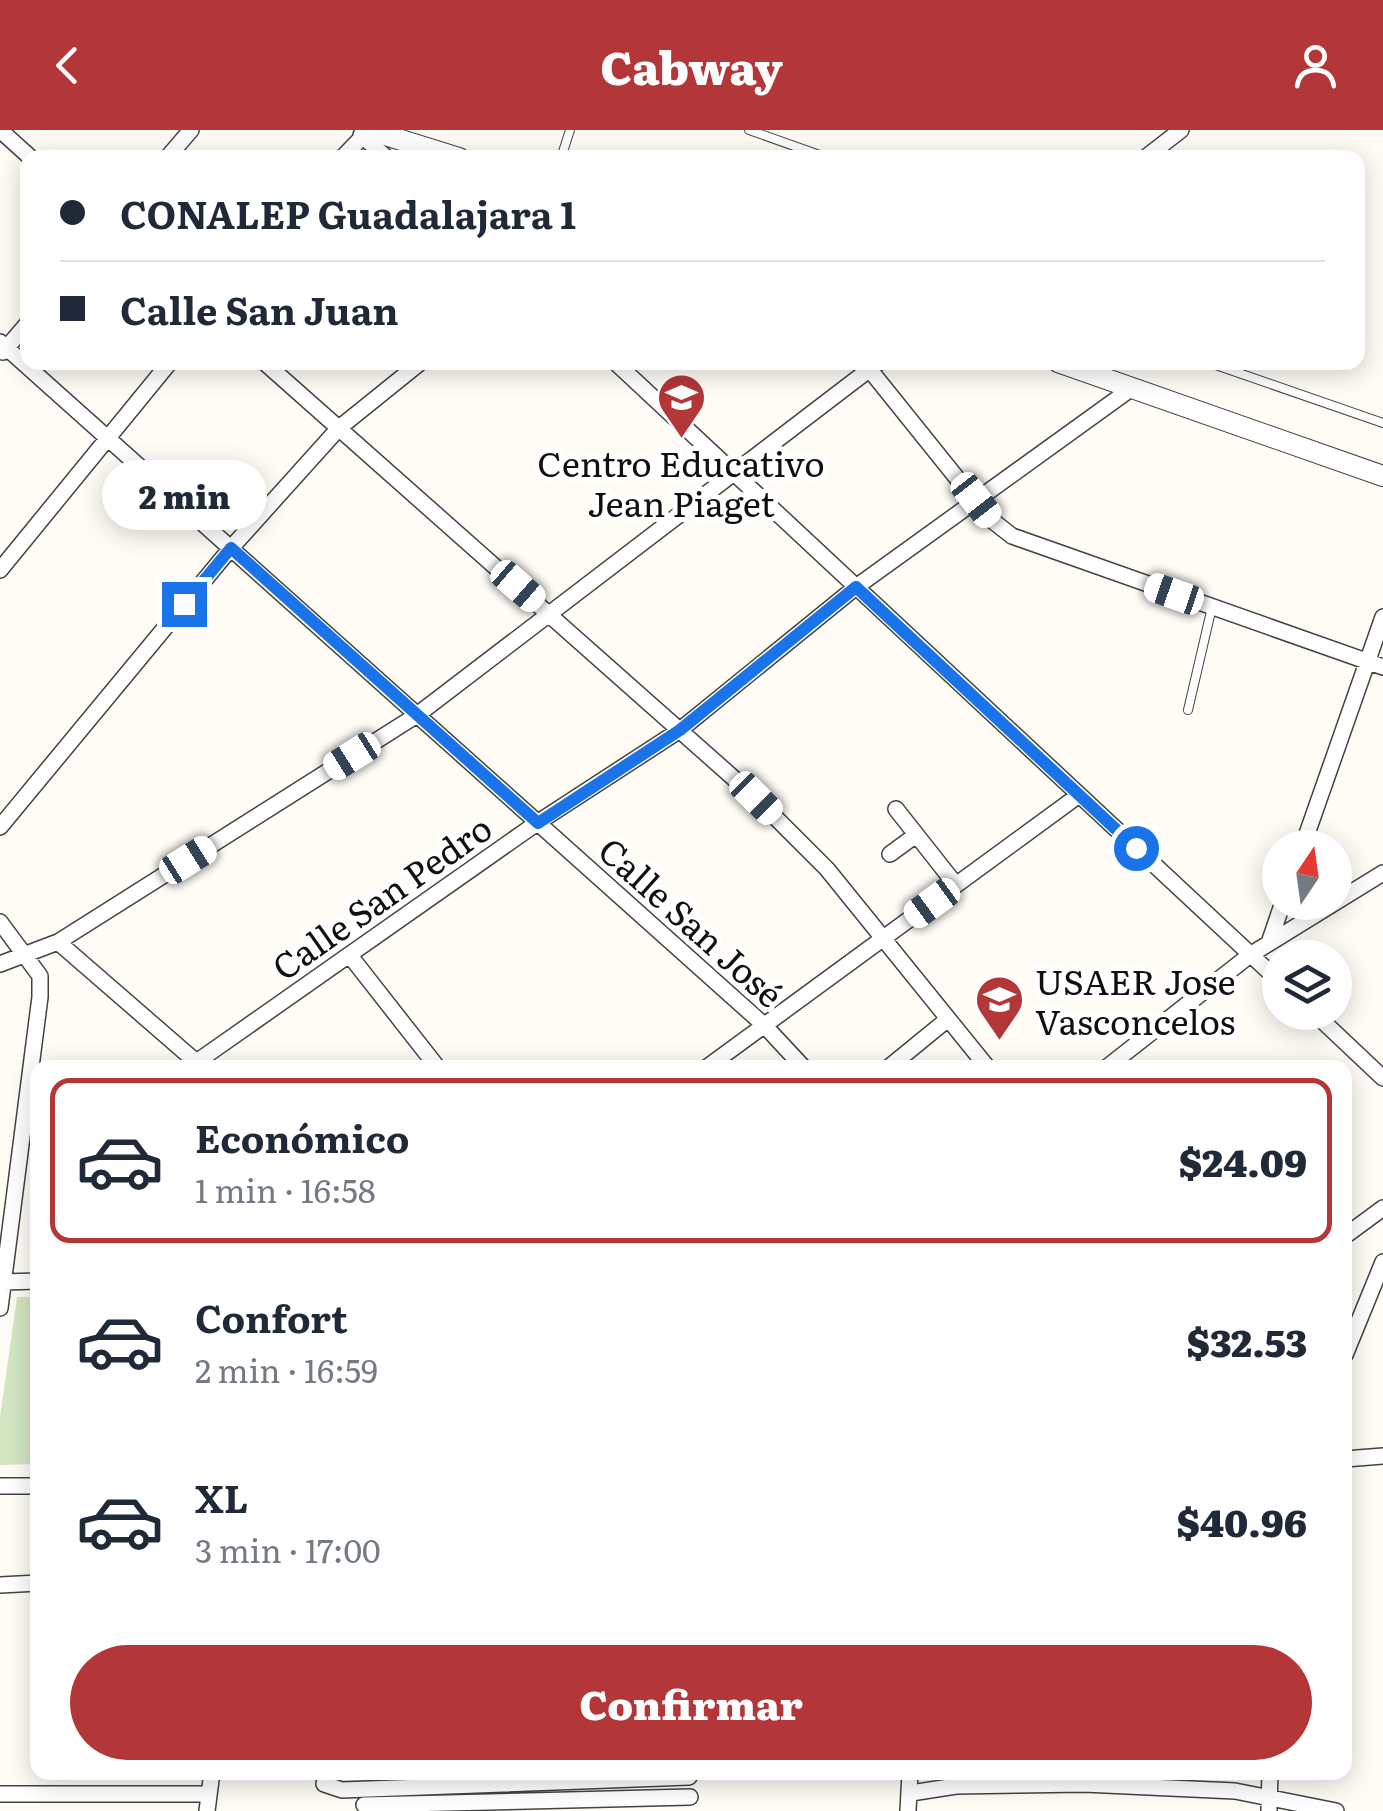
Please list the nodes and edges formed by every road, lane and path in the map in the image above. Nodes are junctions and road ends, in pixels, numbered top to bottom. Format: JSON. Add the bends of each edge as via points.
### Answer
{"nodes":[{"id":1,"x":0,"y":130,"type":"edge"},
{"id":2,"x":190,"y":130,"type":"edge"},
{"id":3,"x":749,"y":130,"type":"edge"},
{"id":4,"x":1181,"y":130,"type":"edge"},
{"id":5,"x":365,"y":132,"type":"edge"},
{"id":6,"x":22,"y":150,"type":"edge"},
{"id":7,"x":174,"y":150,"type":"edge"},
{"id":8,"x":430,"y":150,"type":"edge"},
{"id":9,"x":805,"y":150,"type":"edge"},
{"id":10,"x":1155,"y":150,"type":"edge"},
{"id":11,"x":20,"y":330,"type":"edge"},
{"id":12,"x":2,"y":348,"type":"edge"},
{"id":13,"x":28,"y":370,"type":"edge"},
{"id":14,"x":163,"y":370,"type":"edge"},
{"id":15,"x":273,"y":370,"type":"edge"},
{"id":16,"x":411,"y":370,"type":"edge"},
{"id":17,"x":624,"y":370,"type":"edge"},
{"id":18,"x":869,"y":370,"type":"edge"},
{"id":19,"x":877,"y":370,"type":"edge"},
{"id":20,"x":1081,"y":370,"type":"edge"},
{"id":21,"x":1231,"y":370,"type":"edge"},
{"id":22,"x":1132,"y":388,"type":"junction"},
{"id":23,"x":1383,"y":423,"type":"edge"},
{"id":24,"x":338,"y":428,"type":"junction"},
{"id":25,"x":108,"y":438,"type":"junction"},
{"id":26,"x":735,"y":473,"type":"junction"},
{"id":27,"x":1383,"y":476,"type":"edge"},
{"id":28,"x":976,"y":500,"type":"junction"},
{"id":29,"x":231,"y":548,"type":"junction"},
{"id":30,"x":0,"y":570,"type":"edge"},
{"id":31,"x":856,"y":587,"type":"junction"},
{"id":32,"x":1212,"y":607,"type":"junction"},
{"id":33,"x":548,"y":612,"type":"junction"},
{"id":34,"x":1383,"y":617,"type":"edge"},
{"id":35,"x":1375,"y":664,"type":"edge"},
{"id":36,"x":1188,"y":710,"type":"dead end"},
{"id":37,"x":418,"y":716,"type":"junction"},
{"id":38,"x":680,"y":730,"type":"junction"},
{"id":39,"x":1079,"y":795,"type":"junction"},
{"id":40,"x":896,"y":809,"type":"dead end"},
{"id":41,"x":538,"y":823,"type":"junction"},
{"id":42,"x":0,"y":827,"type":"edge"},
{"id":43,"x":1309,"y":830,"type":"edge"},
{"id":44,"x":916,"y":835,"type":"junction"},
{"id":45,"x":890,"y":854,"type":"dead end"},
{"id":46,"x":1383,"y":873,"type":"edge"},
{"id":47,"x":956,"y":885,"type":"junction"},
{"id":48,"x":0,"y":922,"type":"edge"},
{"id":49,"x":883,"y":939,"type":"junction"},
{"id":50,"x":1275,"y":940,"type":"edge"},
{"id":51,"x":58,"y":942,"type":"junction"},
{"id":52,"x":1262,"y":948,"type":"edge"},
{"id":53,"x":24,"y":954,"type":"junction"},
{"id":54,"x":1250,"y":954,"type":"junction"},
{"id":55,"x":351,"y":957,"type":"junction"},
{"id":56,"x":0,"y":964,"type":"edge"},
{"id":57,"x":1262,"y":965,"type":"edge"},
{"id":58,"x":948,"y":1020,"type":"junction"},
{"id":59,"x":764,"y":1025,"type":"junction"},
{"id":60,"x":1331,"y":1030,"type":"edge"},
{"id":61,"x":32,"y":1060,"type":"edge"},
{"id":62,"x":189,"y":1060,"type":"edge"},
{"id":63,"x":202,"y":1060,"type":"edge"},
{"id":64,"x":432,"y":1060,"type":"edge"},
{"id":65,"x":717,"y":1060,"type":"edge"},
{"id":66,"x":797,"y":1060,"type":"edge"},
{"id":67,"x":898,"y":1060,"type":"edge"},
{"id":68,"x":981,"y":1060,"type":"edge"},
{"id":69,"x":1116,"y":1060,"type":"edge"},
{"id":70,"x":30,"y":1073,"type":"edge"},
{"id":71,"x":1383,"y":1078,"type":"edge"},
{"id":72,"x":1383,"y":1208,"type":"edge"},
{"id":73,"x":1352,"y":1231,"type":"edge"},
{"id":74,"x":1383,"y":1262,"type":"edge"},
{"id":75,"x":30,"y":1281,"type":"edge"},
{"id":76,"x":2,"y":1282,"type":"edge"},
{"id":77,"x":0,"y":1308,"type":"edge"},
{"id":78,"x":1352,"y":1339,"type":"edge"},
{"id":79,"x":1383,"y":1456,"type":"edge"},
{"id":80,"x":1352,"y":1458,"type":"edge"},
{"id":81,"x":0,"y":1486,"type":"edge"},
{"id":82,"x":30,"y":1486,"type":"edge"},
{"id":83,"x":30,"y":1584,"type":"edge"},
{"id":84,"x":0,"y":1585,"type":"edge"},
{"id":85,"x":386,"y":1780,"type":"edge"},
{"id":86,"x":910,"y":1780,"type":"edge"},
{"id":87,"x":1052,"y":1780,"type":"edge"},
{"id":88,"x":1099,"y":1780,"type":"edge"},
{"id":89,"x":328,"y":1781,"type":"edge"},
{"id":90,"x":0,"y":1794,"type":"edge"},
{"id":91,"x":911,"y":1794,"type":"junction"},
{"id":92,"x":208,"y":1802,"type":"edge"},
{"id":93,"x":1269,"y":1803,"type":"edge"},
{"id":94,"x":691,"y":1804,"type":"edge"},
{"id":95,"x":364,"y":1805,"type":"dead end"},
{"id":96,"x":464,"y":1807,"type":"edge"},
{"id":97,"x":908,"y":1811,"type":"edge"},
{"id":98,"x":1336,"y":1811,"type":"edge"}],
"edges":[{"from":1,"to":6,"type":"street"},
{"from":2,"to":7,"type":"street"},
{"from":3,"to":9,"type":"lane"},
{"from":4,"to":10,"type":"street"},
{"from":5,"to":8,"type":"street"},
{"from":11,"to":12,"type":"street"},
{"from":13,"to":25,"type":"street","name":"Calle San José"},
{"from":14,"to":25,"type":"street"},
{"from":15,"to":24,"type":"street"},
{"from":16,"to":24,"type":"street"},
{"from":17,"to":26,"type":"street"},
{"from":18,"to":26,"type":"street"},
{"from":19,"to":28,"type":"street"},
{"from":20,"to":22,"type":"street"},
{"from":21,"to":23,"type":"lane"},
{"from":22,"to":27,"type":"street"},
{"from":22,"to":28,"type":"street","name":"Calle San Pedro"},
{"from":24,"to":29,"type":"street"},
{"from":24,"to":33,"type":"street"},
{"from":25,"to":29,"type":"street","name":"Calle San José"},
{"from":25,"to":30,"type":"street"},
{"from":26,"to":31,"type":"street"},
{"from":26,"to":33,"type":"street"},
{"from":28,"to":31,"type":"street","name":"Calle San Pedro"},
{"from":28,"to":32,"type":"street","via":[[1012,536]]},
{"from":29,"to":37,"type":"street","name":"Calle San José"},
{"from":29,"to":42,"type":"street"},
{"from":31,"to":38,"type":"street","name":"Calle San Pedro"},
{"from":31,"to":39,"type":"street"},
{"from":32,"to":35,"type":"street"},
{"from":32,"to":36,"type":"lane"},
{"from":33,"to":37,"type":"street"},
{"from":33,"to":38,"type":"street"},
{"from":34,"to":35,"type":"street"},
{"from":35,"to":43,"type":"street"},
{"from":37,"to":41,"type":"street","name":"Calle San José"},
{"from":37,"to":51,"type":"street"},
{"from":38,"to":41,"type":"street","name":"Calle San Pedro"},
{"from":38,"to":49,"type":"street","via":[[827,869]]},
{"from":39,"to":47,"type":"street"},
{"from":39,"to":54,"type":"street"},
{"from":40,"to":44,"type":"street"},
{"from":41,"to":55,"type":"street","name":"Calle San Pedro"},
{"from":41,"to":59,"type":"street","name":"Calle San José"},
{"from":44,"to":45,"type":"street"},
{"from":44,"to":47,"type":"street"},
{"from":46,"to":50,"type":"street"},
{"from":47,"to":49,"type":"street"},
{"from":48,"to":53,"type":"street"},
{"from":49,"to":58,"type":"street"},
{"from":49,"to":59,"type":"street"},
{"from":51,"to":53,"type":"street"},
{"from":51,"to":62,"type":"street"},
{"from":52,"to":54,"type":"street"},
{"from":53,"to":56,"type":"street"},
{"from":53,"to":61,"type":"street","via":[[40,976]]},
{"from":54,"to":57,"type":"street"},
{"from":54,"to":69,"type":"street"},
{"from":55,"to":63,"type":"street","name":"Calle San Pedro"},
{"from":55,"to":64,"type":"street"},
{"from":58,"to":67,"type":"street"},
{"from":58,"to":68,"type":"street"},
{"from":59,"to":65,"type":"street"},
{"from":59,"to":66,"type":"street","name":"Calle San José"},
{"from":60,"to":71,"type":"street"},
{"from":70,"to":76,"type":"street"},
{"from":72,"to":73,"type":"street"},
{"from":74,"to":78,"type":"street"},
{"from":75,"to":76,"type":"street"},
{"from":76,"to":77,"type":"street"},
{"from":79,"to":80,"type":"street"},
{"from":81,"to":82,"type":"street"},
{"from":83,"to":84,"type":"street"},
{"from":85,"to":89,"type":"street"},
{"from":86,"to":91,"type":"street"},
{"from":87,"to":91,"type":"street"},
{"from":88,"to":93,"type":"street"},
{"from":90,"to":92,"type":"street"},
{"from":91,"to":97,"type":"street"},
{"from":93,"to":98,"type":"street"},
{"from":94,"to":96,"type":"street"},
{"from":95,"to":96,"type":"street"}]}
